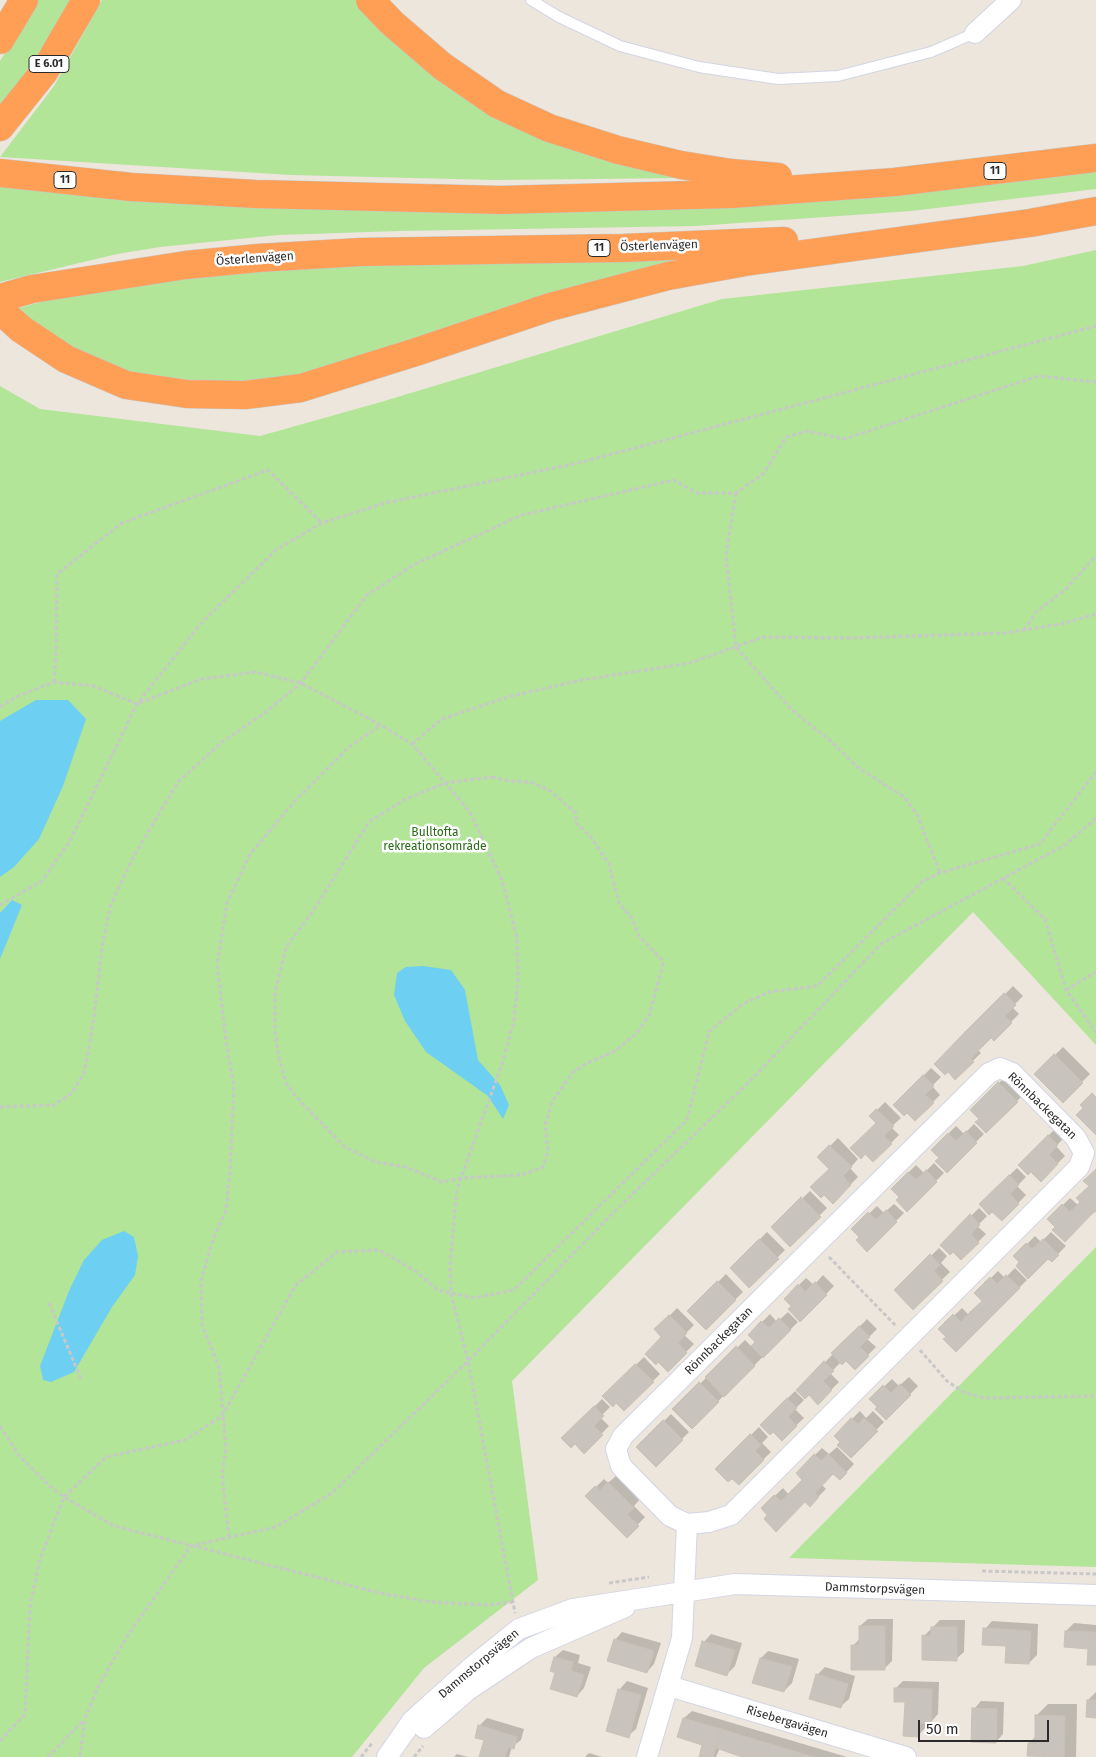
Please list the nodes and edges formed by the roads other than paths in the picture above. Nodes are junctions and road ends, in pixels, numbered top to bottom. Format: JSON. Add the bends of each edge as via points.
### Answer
{"nodes":[{"id":1,"x":24,"y":0,"type":"edge"},
{"id":2,"x":86,"y":0,"type":"edge"},
{"id":3,"x":370,"y":0,"type":"edge"},
{"id":4,"x":531,"y":0,"type":"edge"},
{"id":5,"x":1011,"y":0,"type":"edge"},
{"id":6,"x":975,"y":33,"type":"joint"},
{"id":7,"x":0,"y":40,"type":"edge"},
{"id":8,"x":2,"y":124,"type":"edge"},
{"id":9,"x":1096,"y":158,"type":"edge"},
{"id":10,"x":0,"y":173,"type":"edge"},
{"id":11,"x":895,"y":182,"type":"junction"},
{"id":12,"x":1096,"y":211,"type":"edge"},
{"id":13,"x":0,"y":298,"type":"edge"},
{"id":14,"x":0,"y":310,"type":"edge"},
{"id":15,"x":687,"y":1524,"type":"junction"},
{"id":16,"x":684,"y":1591,"type":"junction"},
{"id":17,"x":1096,"y":1595,"type":"edge"},
{"id":18,"x":669,"y":1686,"type":"junction"},
{"id":19,"x":885,"y":1754,"type":"edge"},
{"id":20,"x":388,"y":1757,"type":"edge"},
{"id":21,"x":647,"y":1757,"type":"edge"},
{"id":22,"x":906,"y":1757,"type":"edge"}],
"edges":[{"from":1,"to":7,"type":"highway"},
{"from":2,"to":8,"type":"highway","number":"E 6.01","via":[[44,72]]},
{"from":3,"to":11,"type":"highway","via":[[392,24],[442,66],[497,104],[549,128],[618,150],[731,173]]},
{"from":4,"to":6,"type":"lane","via":[[620,46],[699,67],[778,79],[838,76],[931,52]]},
{"from":5,"to":6,"type":"street"},
{"from":9,"to":11,"type":"highway","number":"11"},
{"from":10,"to":11,"type":"highway","number":"11","via":[[130,187],[502,200],[731,194]]},
{"from":12,"to":13,"type":"highway","name":"Österlenvägen","number":"11","via":[[811,240],[624,248],[342,253],[186,265],[32,289]]},
{"from":12,"to":14,"type":"highway","via":[[745,262],[659,278],[550,307],[301,388],[245,395],[187,394],[126,385],[66,359],[20,330]]},
{"from":15,"to":15,"type":"street","name":"Rönnbackegatan","via":[[731,1515],[1079,1167],[1084,1154],[1076,1138],[1012,1073],[1000,1068],[989,1073],[623,1436],[616,1449],[621,1466],[670,1516]]},
{"from":15,"to":16,"type":"street"},
{"from":16,"to":17,"type":"street","name":"Dammstorpsvägen","via":[[735,1584]]},
{"from":16,"to":18,"type":"street","via":[[682,1638]]},
{"from":16,"to":20,"type":"street","name":"Dammstorpsvägen","via":[[654,1595],[531,1648],[468,1690]]},
{"from":18,"to":19,"type":"street","name":"Risebergavägen"},
{"from":18,"to":21,"type":"street"},
{"from":19,"to":22,"type":"street","name":"Risebergavägen"}]}
